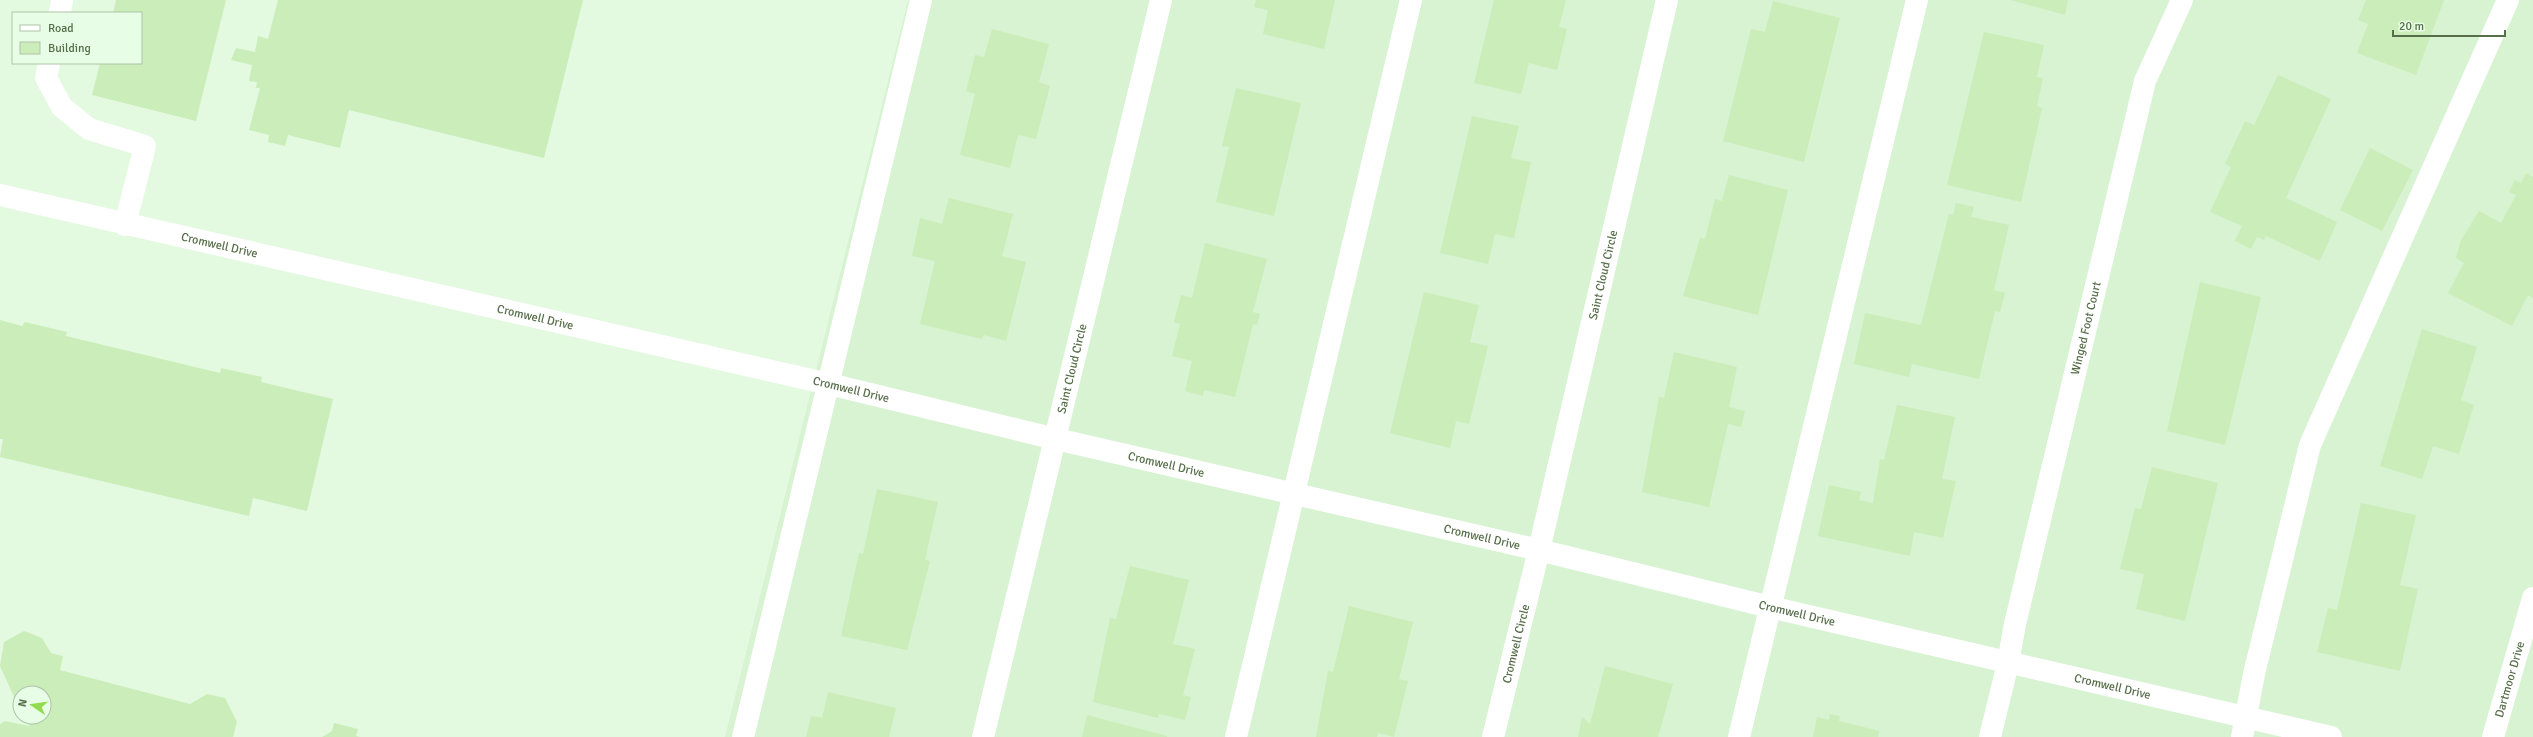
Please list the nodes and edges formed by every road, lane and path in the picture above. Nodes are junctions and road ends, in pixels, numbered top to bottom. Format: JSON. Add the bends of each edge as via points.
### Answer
{"nodes":[{"id":1,"x":62,"y":0,"type":"edge"},
{"id":2,"x":921,"y":0,"type":"edge"},
{"id":3,"x":1161,"y":0,"type":"edge"},
{"id":4,"x":1411,"y":0,"type":"edge"},
{"id":5,"x":1667,"y":0,"type":"edge"},
{"id":6,"x":1917,"y":0,"type":"edge"},
{"id":7,"x":2182,"y":0,"type":"edge"},
{"id":8,"x":2508,"y":0,"type":"edge"},
{"id":9,"x":60,"y":12,"type":"edge"},
{"id":10,"x":49,"y":64,"type":"edge"},
{"id":11,"x":0,"y":195,"type":"edge"},
{"id":12,"x":125,"y":225,"type":"junction"},
{"id":13,"x":829,"y":384,"type":"junction"},
{"id":14,"x":1056,"y":439,"type":"junction"},
{"id":15,"x":1294,"y":494,"type":"junction"},
{"id":16,"x":1539,"y":550,"type":"junction"},
{"id":17,"x":2533,"y":598,"type":"edge"},
{"id":18,"x":1770,"y":608,"type":"junction"},
{"id":19,"x":2008,"y":662,"type":"junction"},
{"id":20,"x":2244,"y":727,"type":"edge"},
{"id":21,"x":743,"y":737,"type":"edge"},
{"id":22,"x":983,"y":737,"type":"edge"},
{"id":23,"x":1236,"y":737,"type":"edge"},
{"id":24,"x":1492,"y":737,"type":"edge"},
{"id":25,"x":1739,"y":737,"type":"edge"},
{"id":26,"x":1990,"y":737,"type":"edge"},
{"id":27,"x":2331,"y":737,"type":"edge"},
{"id":28,"x":2493,"y":737,"type":"edge"}],
"edges":[{"from":1,"to":9,"type":"street"},
{"from":2,"to":13,"type":"street"},
{"from":3,"to":14,"type":"street","name":"Saint Cloud Circle"},
{"from":4,"to":15,"type":"street"},
{"from":5,"to":16,"type":"street","name":"Saint Cloud Circle"},
{"from":6,"to":18,"type":"street"},
{"from":7,"to":19,"type":"street","name":"Winged Foot Court","via":[[2145,81]]},
{"from":8,"to":20,"type":"street","via":[[2310,445],[2254,674]]},
{"from":10,"to":12,"type":"street","via":[[46,78],[62,107],[89,129],[145,146]]},
{"from":11,"to":12,"type":"street","name":"Cromwell Drive"},
{"from":12,"to":13,"type":"street","name":"Cromwell Drive"},
{"from":13,"to":14,"type":"street","name":"Cromwell Drive"},
{"from":13,"to":21,"type":"street"},
{"from":14,"to":15,"type":"street","name":"Cromwell Drive"},
{"from":14,"to":22,"type":"street","name":"Saint Cloud Circle"},
{"from":15,"to":16,"type":"street","name":"Cromwell Drive"},
{"from":15,"to":23,"type":"street"},
{"from":16,"to":18,"type":"street","name":"Cromwell Drive"},
{"from":16,"to":24,"type":"street","name":"Cromwell Circle"},
{"from":17,"to":28,"type":"street","name":"Dartmoor Drive"},
{"from":18,"to":19,"type":"street","name":"Cromwell Drive"},
{"from":18,"to":25,"type":"street"},
{"from":19,"to":20,"type":"street","name":"Cromwell Drive"},
{"from":19,"to":26,"type":"street"},
{"from":20,"to":27,"type":"street","name":"Cromwell Drive"}]}
